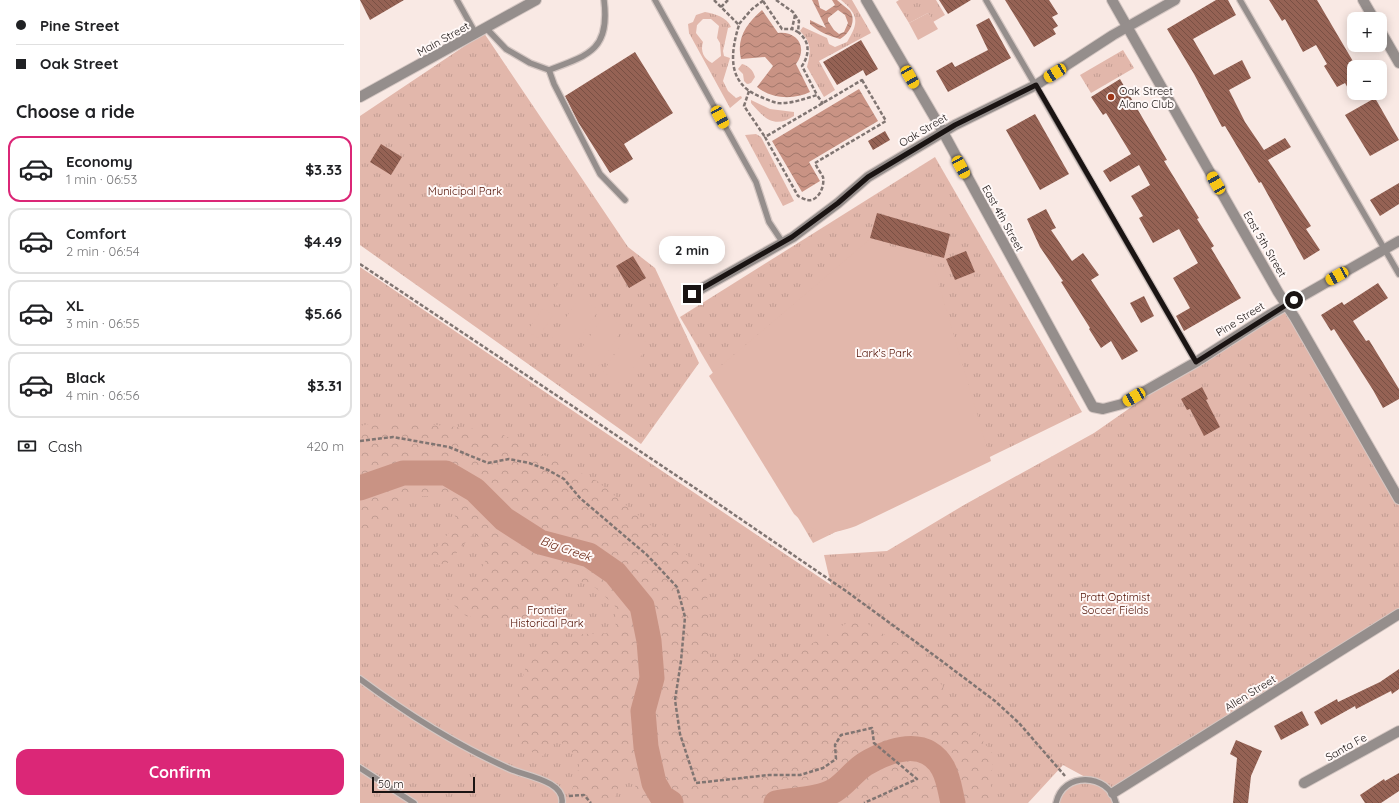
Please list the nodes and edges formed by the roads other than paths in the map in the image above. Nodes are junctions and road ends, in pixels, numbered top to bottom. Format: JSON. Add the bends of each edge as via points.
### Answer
{"nodes":[{"id":1,"x":457,"y":0,"type":"edge"},
{"id":2,"x":536,"y":0,"type":"edge"},
{"id":3,"x":604,"y":0,"type":"edge"},
{"id":4,"x":655,"y":0,"type":"edge"},
{"id":5,"x":866,"y":0,"type":"edge"},
{"id":6,"x":986,"y":0,"type":"edge"},
{"id":7,"x":1112,"y":0,"type":"edge"},
{"id":8,"x":1175,"y":0,"type":"edge"},
{"id":9,"x":1240,"y":0,"type":"edge"},
{"id":10,"x":1363,"y":0,"type":"edge"},
{"id":11,"x":1370,"y":12,"type":"edge"},
{"id":12,"x":1127,"y":26,"type":"junction"},
{"id":13,"x":486,"y":28,"type":"junction"},
{"id":14,"x":476,"y":34,"type":"junction"},
{"id":15,"x":1387,"y":42,"type":"edge"},
{"id":16,"x":1399,"y":63,"type":"edge"},
{"id":17,"x":549,"y":70,"type":"junction"},
{"id":18,"x":1036,"y":85,"type":"junction"},
{"id":19,"x":360,"y":97,"type":"edge"},
{"id":20,"x":943,"y":132,"type":"junction"},
{"id":21,"x":625,"y":200,"type":"dead end"},
{"id":22,"x":1399,"y":241,"type":"edge"},
{"id":23,"x":783,"y":243,"type":"junction"},
{"id":24,"x":1385,"y":249,"type":"junction"},
{"id":25,"x":1399,"y":274,"type":"edge"},
{"id":26,"x":692,"y":294,"type":"dead end"},
{"id":27,"x":1287,"y":305,"type":"junction"},
{"id":28,"x":1196,"y":362,"type":"junction"},
{"id":29,"x":1093,"y":407,"type":"joint"},
{"id":30,"x":1399,"y":499,"type":"edge"},
{"id":31,"x":1399,"y":614,"type":"edge"},
{"id":32,"x":360,"y":679,"type":"edge"},
{"id":33,"x":1399,"y":731,"type":"edge"},
{"id":34,"x":360,"y":768,"type":"edge"},
{"id":35,"x":1304,"y":783,"type":"dead end"},
{"id":36,"x":1114,"y":798,"type":"edge"},
{"id":37,"x":414,"y":803,"type":"edge"},
{"id":38,"x":562,"y":803,"type":"edge"},
{"id":39,"x":1056,"y":803,"type":"edge"}],
"edges":[{"from":1,"to":14,"type":"lane"},
{"from":2,"to":13,"type":"street","name":"Main Street"},
{"from":3,"to":17,"type":"lane","via":[[606,18],[601,41],[585,57]]},
{"from":4,"to":23,"type":"lane","via":[[756,182],[769,222]]},
{"from":5,"to":20,"type":"street","name":"East 4th Street"},
{"from":6,"to":18,"type":"lane"},
{"from":7,"to":12,"type":"street","name":"East 5th Street"},
{"from":8,"to":12,"type":"street","name":"Oak Street"},
{"from":9,"to":24,"type":"lane"},
{"from":10,"to":11,"type":"street"},
{"from":12,"to":18,"type":"street","name":"Oak Street"},
{"from":12,"to":27,"type":"street","name":"East 5th Street"},
{"from":13,"to":14,"type":"street","name":"Main Street"},
{"from":13,"to":17,"type":"lane","via":[[506,49]]},
{"from":14,"to":19,"type":"street","name":"Main Street"},
{"from":15,"to":16,"type":"street"},
{"from":17,"to":21,"type":"lane","via":[[600,174]]},
{"from":18,"to":20,"type":"street","name":"Oak Street"},
{"from":18,"to":28,"type":"lane"},
{"from":20,"to":23,"type":"street","name":"Oak Street","via":[[868,177],[838,203]]},
{"from":20,"to":29,"type":"street","name":"East 4th Street"},
{"from":22,"to":24,"type":"street","name":"Pine Street"},
{"from":23,"to":26,"type":"street","name":"Oak Street"},
{"from":24,"to":25,"type":"lane"},
{"from":24,"to":27,"type":"street","name":"Pine Street"},
{"from":27,"to":28,"type":"street","name":"Pine Street"},
{"from":27,"to":30,"type":"street","name":"East 5th Street"},
{"from":28,"to":29,"type":"street","name":"Pine Street","via":[[1122,404],[1103,409]]},
{"from":31,"to":36,"type":"street","name":"Allen Street"},
{"from":32,"to":38,"type":"lane","via":[[426,724],[499,764],[552,784],[562,796]]},
{"from":33,"to":35,"type":"street","name":"Santa Fe"},
{"from":34,"to":37,"type":"lane"},
{"from":36,"to":39,"type":"lane","via":[[1103,784],[1095,780],[1082,779],[1070,783],[1062,790]]}]}
